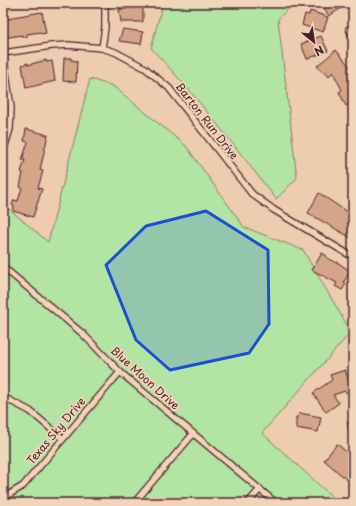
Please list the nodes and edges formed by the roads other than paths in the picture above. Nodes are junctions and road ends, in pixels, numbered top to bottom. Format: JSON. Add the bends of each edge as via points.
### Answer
{"nodes":[{"id":1,"x":105,"y":3,"type":"edge"},
{"id":2,"x":349,"y":29,"type":"dead end"},
{"id":3,"x":353,"y":37,"type":"edge"},
{"id":4,"x":102,"y":48,"type":"junction"},
{"id":5,"x":3,"y":53,"type":"edge"},
{"id":6,"x":3,"y":152,"type":"edge"},
{"id":7,"x":353,"y":257,"type":"edge"},
{"id":8,"x":3,"y":267,"type":"edge"},
{"id":9,"x":120,"y":372,"type":"junction"},
{"id":10,"x":3,"y":397,"type":"edge"},
{"id":11,"x":351,"y":424,"type":"dead end"},
{"id":12,"x":353,"y":432,"type":"edge"},
{"id":13,"x":193,"y":434,"type":"junction"},
{"id":14,"x":63,"y":438,"type":"junction"},
{"id":15,"x":260,"y":489,"type":"junction"},
{"id":16,"x":3,"y":498,"type":"edge"},
{"id":17,"x":134,"y":503,"type":"edge"},
{"id":18,"x":248,"y":503,"type":"edge"},
{"id":19,"x":276,"y":503,"type":"edge"}],
"edges":[{"from":1,"to":4,"type":"street"},
{"from":2,"to":3,"type":"street"},
{"from":4,"to":5,"type":"street","name":"Barton Run Drive","via":[[68,45]]},
{"from":4,"to":7,"type":"street","name":"Barton Run Drive","via":[[146,68],[169,88],[252,194]]},
{"from":5,"to":6,"type":"street","via":[[11,108],[10,129]]},
{"from":8,"to":9,"type":"street","name":"Blue Moon Drive","via":[[83,334]]},
{"from":9,"to":13,"type":"street","name":"Blue Moon Drive"},
{"from":9,"to":14,"type":"street","name":"Texas Sky Drive"},
{"from":10,"to":14,"type":"street","via":[[30,411]]},
{"from":11,"to":12,"type":"street"},
{"from":13,"to":15,"type":"street","name":"Blue Moon Drive"},
{"from":13,"to":17,"type":"street"},
{"from":14,"to":16,"type":"street","name":"Texas Sky Drive","via":[[23,486]]},
{"from":15,"to":18,"type":"street"},
{"from":15,"to":19,"type":"street","name":"Blue Moon Drive"}]}
